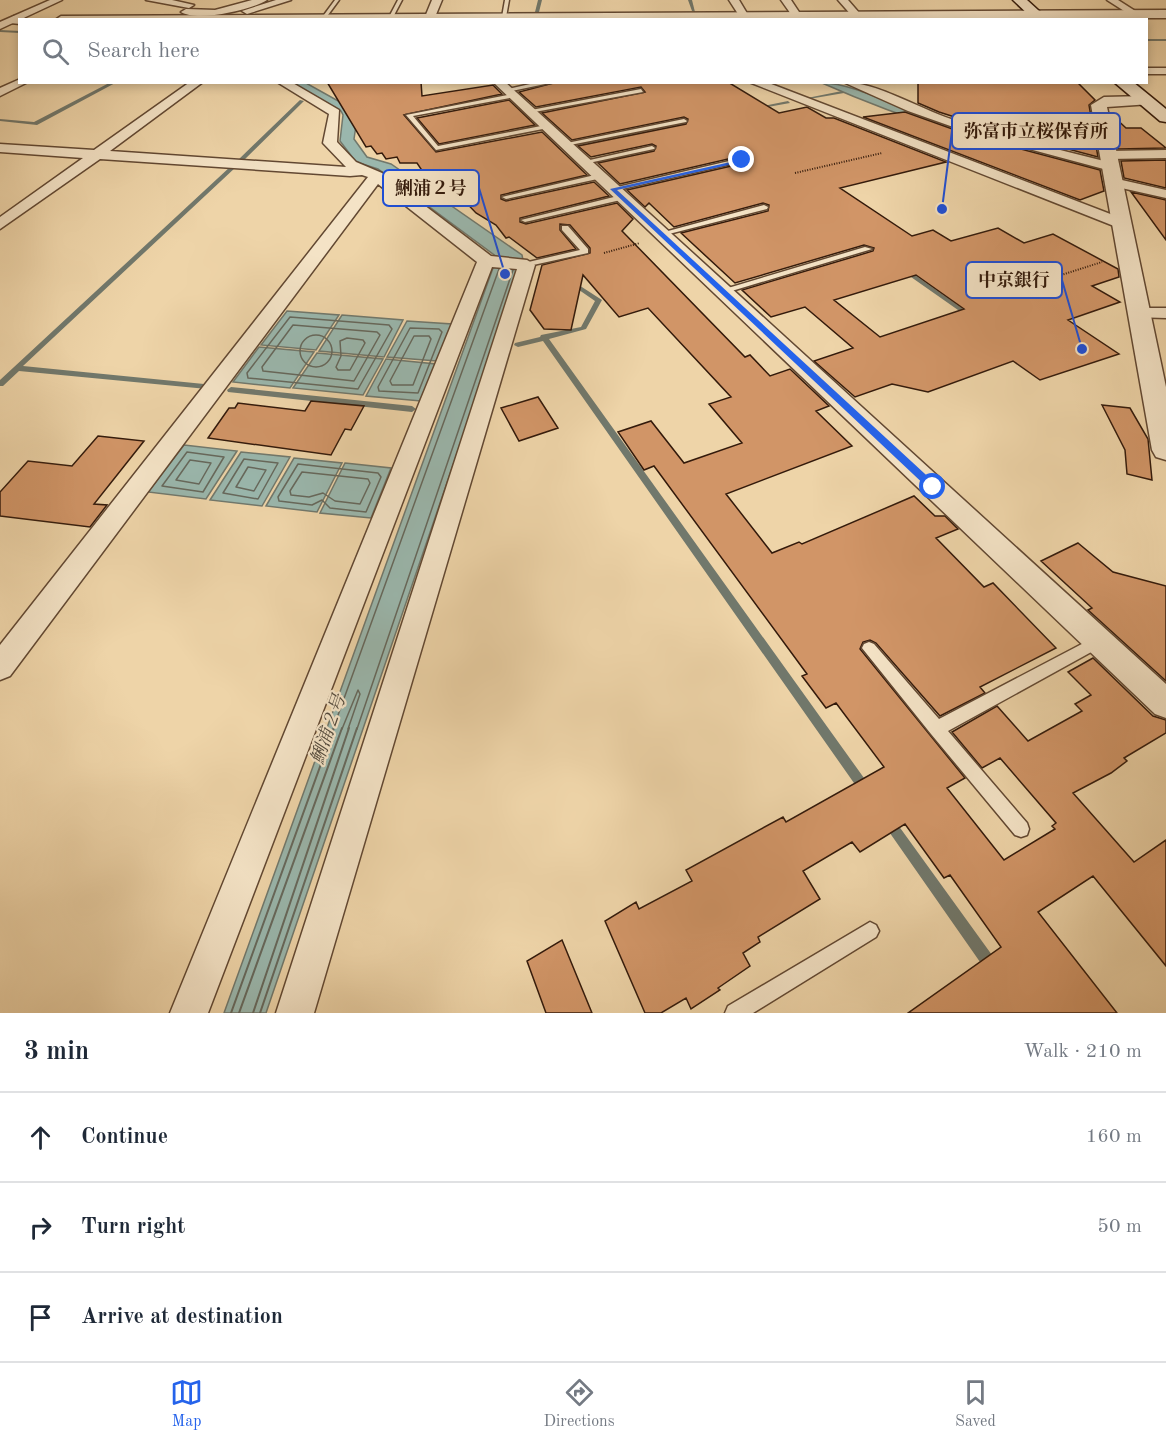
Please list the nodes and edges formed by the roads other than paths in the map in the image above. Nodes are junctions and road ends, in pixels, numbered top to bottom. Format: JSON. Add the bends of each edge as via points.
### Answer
{"nodes":[{"id":1,"x":57,"y":0,"type":"edge"},
{"id":2,"x":151,"y":0,"type":"edge"},
{"id":3,"x":262,"y":0,"type":"edge"},
{"id":4,"x":286,"y":0,"type":"edge"},
{"id":5,"x":337,"y":0,"type":"edge"},
{"id":6,"x":400,"y":0,"type":"edge"},
{"id":7,"x":437,"y":0,"type":"edge"},
{"id":8,"x":507,"y":0,"type":"edge"},
{"id":9,"x":734,"y":0,"type":"edge"},
{"id":10,"x":786,"y":0,"type":"edge"},
{"id":11,"x":843,"y":0,"type":"edge"},
{"id":12,"x":1019,"y":0,"type":"edge"},
{"id":13,"x":1112,"y":0,"type":"edge"},
{"id":14,"x":191,"y":6,"type":"edge"},
{"id":15,"x":648,"y":14,"type":"edge"},
{"id":16,"x":1135,"y":14,"type":"junction"},
{"id":17,"x":1166,"y":14,"type":"edge"},
{"id":18,"x":796,"y":15,"type":"junction"},
{"id":19,"x":856,"y":15,"type":"junction"},
{"id":20,"x":504,"y":17,"type":"junction"},
{"id":21,"x":742,"y":17,"type":"edge"},
{"id":22,"x":765,"y":17,"type":"edge"},
{"id":23,"x":1041,"y":17,"type":"edge"},
{"id":24,"x":20,"y":18,"type":"edge"},
{"id":25,"x":175,"y":18,"type":"edge"},
{"id":26,"x":234,"y":18,"type":"edge"},
{"id":27,"x":330,"y":18,"type":"edge"},
{"id":28,"x":390,"y":18,"type":"joint"},
{"id":29,"x":431,"y":18,"type":"edge"},
{"id":30,"x":16,"y":20,"type":"edge"},
{"id":31,"x":0,"y":26,"type":"edge"},
{"id":32,"x":1148,"y":71,"type":"edge"},
{"id":33,"x":1166,"y":71,"type":"edge"},
{"id":34,"x":18,"y":84,"type":"edge"},
{"id":35,"x":195,"y":84,"type":"edge"},
{"id":36,"x":285,"y":84,"type":"edge"},
{"id":37,"x":540,"y":84,"type":"edge"},
{"id":38,"x":759,"y":84,"type":"edge"},
{"id":39,"x":852,"y":84,"type":"edge"},
{"id":40,"x":1125,"y":84,"type":"edge"},
{"id":41,"x":506,"y":90,"type":"edge"},
{"id":42,"x":641,"y":91,"type":"dead end"},
{"id":43,"x":0,"y":92,"type":"edge"},
{"id":44,"x":1146,"y":101,"type":"junction"},
{"id":45,"x":529,"y":111,"type":"junction"},
{"id":46,"x":1166,"y":117,"type":"edge"},
{"id":47,"x":684,"y":121,"type":"dead end"},
{"id":48,"x":546,"y":127,"type":"junction"},
{"id":49,"x":565,"y":144,"type":"junction"},
{"id":50,"x":0,"y":148,"type":"edge"},
{"id":51,"x":652,"y":148,"type":"dead end"},
{"id":52,"x":98,"y":154,"type":"junction"},
{"id":53,"x":1166,"y":154,"type":"edge"},
{"id":54,"x":742,"y":160,"type":"dead end"},
{"id":55,"x":1111,"y":168,"type":"junction"},
{"id":56,"x":370,"y":173,"type":"junction"},
{"id":57,"x":604,"y":181,"type":"junction"},
{"id":58,"x":1166,"y":194,"type":"edge"},
{"id":59,"x":506,"y":197,"type":"dead end"},
{"id":60,"x":764,"y":207,"type":"dead end"},
{"id":61,"x":525,"y":220,"type":"dead end"},
{"id":62,"x":1120,"y":223,"type":"junction"},
{"id":63,"x":0,"y":224,"type":"edge"},
{"id":64,"x":565,"y":228,"type":"dead end"},
{"id":65,"x":663,"y":236,"type":"junction"},
{"id":66,"x":868,"y":249,"type":"dead end"},
{"id":67,"x":486,"y":261,"type":"junction"},
{"id":68,"x":527,"y":265,"type":"junction"},
{"id":69,"x":722,"y":291,"type":"junction"},
{"id":70,"x":1139,"y":313,"type":"junction"},
{"id":71,"x":1166,"y":313,"type":"edge"},
{"id":72,"x":1166,"y":450,"type":"edge"},
{"id":73,"x":1099,"y":641,"type":"junction"},
{"id":74,"x":869,"y":648,"type":"dead end"},
{"id":75,"x":0,"y":667,"type":"edge"},
{"id":76,"x":1166,"y":704,"type":"edge"},
{"id":77,"x":936,"y":729,"type":"junction"},
{"id":78,"x":1021,"y":829,"type":"dead end"},
{"id":79,"x":870,"y":931,"type":"dead end"},
{"id":80,"x":189,"y":1013,"type":"edge"},
{"id":81,"x":295,"y":1013,"type":"edge"},
{"id":82,"x":735,"y":1013,"type":"edge"}],
"edges":[{"from":1,"to":24,"type":"street"},
{"from":2,"to":14,"type":"street"},
{"from":3,"to":14,"type":"street","via":[[215,13]]},
{"from":4,"to":26,"type":"street"},
{"from":5,"to":27,"type":"lane"},
{"from":6,"to":28,"type":"lane"},
{"from":7,"to":29,"type":"street"},
{"from":8,"to":20,"type":"lane"},
{"from":9,"to":21,"type":"street"},
{"from":10,"to":18,"type":"street"},
{"from":11,"to":19,"type":"street"},
{"from":12,"to":23,"type":"main road"},
{"from":13,"to":16,"type":"street"},
{"from":14,"to":25,"type":"street"},
{"from":15,"to":20,"type":"street"},
{"from":15,"to":21,"type":"street"},
{"from":16,"to":17,"type":"street"},
{"from":16,"to":23,"type":"street"},
{"from":18,"to":19,"type":"street"},
{"from":18,"to":22,"type":"street"},
{"from":19,"to":23,"type":"street"},
{"from":20,"to":29,"type":"street"},
{"from":21,"to":22,"type":"street"},
{"from":28,"to":29,"type":"street"},
{"from":30,"to":31,"type":"street"},
{"from":32,"to":33,"type":"street"},
{"from":34,"to":43,"type":"street"},
{"from":35,"to":52,"type":"street"},
{"from":36,"to":56,"type":"street","via":[[335,113],[330,143],[351,165]]},
{"from":37,"to":41,"type":"lane"},
{"from":38,"to":62,"type":"street"},
{"from":39,"to":55,"type":"street","via":[[1011,143]]},
{"from":40,"to":44,"type":"main road"},
{"from":41,"to":45,"type":"street"},
{"from":41,"to":48,"type":"lane","via":[[409,115],[436,148]]},
{"from":42,"to":45,"type":"lane"},
{"from":44,"to":46,"type":"main road"},
{"from":44,"to":55,"type":"street","via":[[1099,105]]},
{"from":45,"to":48,"type":"street"},
{"from":47,"to":49,"type":"lane"},
{"from":48,"to":49,"type":"street"},
{"from":49,"to":57,"type":"street"},
{"from":50,"to":52,"type":"street"},
{"from":51,"to":57,"type":"lane"},
{"from":52,"to":56,"type":"street"},
{"from":52,"to":63,"type":"street"},
{"from":53,"to":55,"type":"street"},
{"from":54,"to":57,"type":"lane"},
{"from":55,"to":58,"type":"street"},
{"from":55,"to":62,"type":"street"},
{"from":56,"to":67,"type":"street"},
{"from":56,"to":75,"type":"street"},
{"from":57,"to":59,"type":"lane"},
{"from":57,"to":61,"type":"lane"},
{"from":57,"to":65,"type":"street"},
{"from":60,"to":65,"type":"lane"},
{"from":62,"to":70,"type":"street"},
{"from":64,"to":68,"type":"lane","via":[[585,251]]},
{"from":65,"to":69,"type":"street"},
{"from":66,"to":69,"type":"lane"},
{"from":67,"to":68,"type":"street"},
{"from":67,"to":80,"type":"street"},
{"from":68,"to":81,"type":"street"},
{"from":69,"to":73,"type":"street"},
{"from":70,"to":71,"type":"street"},
{"from":70,"to":72,"type":"street"},
{"from":73,"to":76,"type":"street"},
{"from":73,"to":77,"type":"lane"},
{"from":74,"to":77,"type":"lane"},
{"from":77,"to":78,"type":"lane"},
{"from":79,"to":82,"type":"lane"}]}
